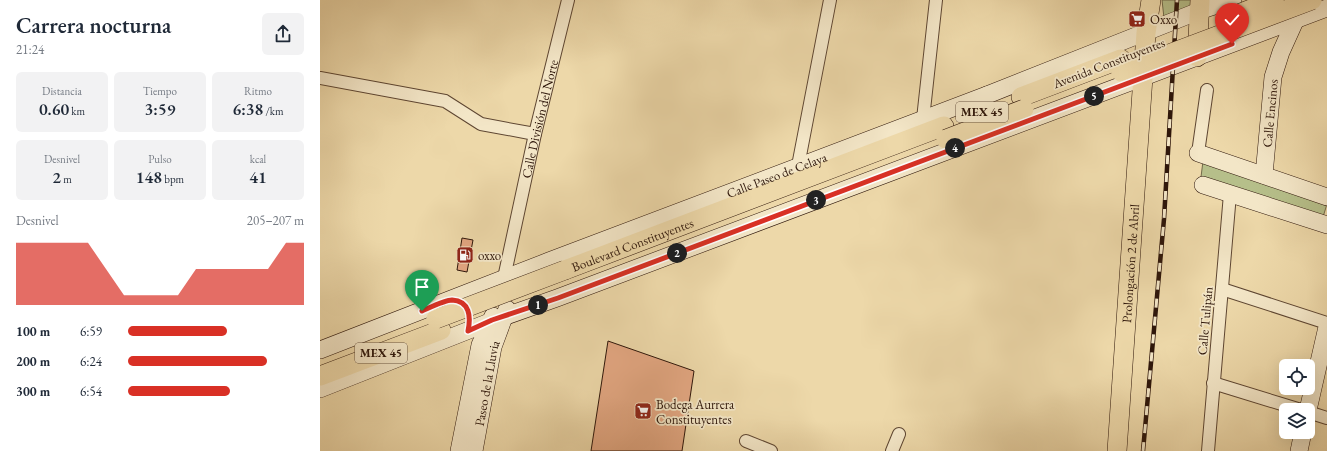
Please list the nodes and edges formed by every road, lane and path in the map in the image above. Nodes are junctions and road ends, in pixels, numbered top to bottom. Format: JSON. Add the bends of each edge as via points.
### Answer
{"nodes":[{"id":1,"x":568,"y":0,"type":"edge"},
{"id":2,"x":830,"y":0,"type":"edge"},
{"id":3,"x":936,"y":0,"type":"edge"},
{"id":4,"x":1151,"y":0,"type":"edge"},
{"id":5,"x":1233,"y":0,"type":"edge"},
{"id":6,"x":1253,"y":0,"type":"edge"},
{"id":7,"x":1274,"y":0,"type":"edge"},
{"id":8,"x":1312,"y":0,"type":"edge"},
{"id":9,"x":1199,"y":6,"type":"edge"},
{"id":10,"x":1327,"y":8,"type":"edge"},
{"id":11,"x":1295,"y":21,"type":"junction"},
{"id":12,"x":1269,"y":30,"type":"junction"},
{"id":13,"x":1146,"y":33,"type":"junction"},
{"id":14,"x":1281,"y":52,"type":"junction"},
{"id":15,"x":1197,"y":57,"type":"junction"},
{"id":16,"x":1118,"y":66,"type":"junction"},
{"id":17,"x":1143,"y":77,"type":"junction"},
{"id":18,"x":320,"y":78,"type":"edge"},
{"id":19,"x":1207,"y":90,"type":"dead end"},
{"id":20,"x":987,"y":95,"type":"junction"},
{"id":21,"x":923,"y":119,"type":"junction"},
{"id":22,"x":947,"y":131,"type":"junction"},
{"id":23,"x":999,"y":132,"type":"junction"},
{"id":24,"x":535,"y":134,"type":"junction"},
{"id":25,"x":1198,"y":153,"type":"joint"},
{"id":26,"x":798,"y":166,"type":"junction"},
{"id":27,"x":1264,"y":175,"type":"junction"},
{"id":28,"x":1203,"y":185,"type":"dead end"},
{"id":29,"x":1230,"y":194,"type":"junction"},
{"id":30,"x":1327,"y":197,"type":"edge"},
{"id":31,"x":1327,"y":225,"type":"edge"},
{"id":32,"x":561,"y":271,"type":"junction"},
{"id":33,"x":511,"y":276,"type":"junction"},
{"id":34,"x":1222,"y":289,"type":"junction"},
{"id":35,"x":558,"y":298,"type":"junction"},
{"id":36,"x":451,"y":300,"type":"junction"},
{"id":37,"x":498,"y":319,"type":"junction"},
{"id":38,"x":1327,"y":322,"type":"edge"},
{"id":39,"x":438,"y":325,"type":"junction"},
{"id":40,"x":1327,"y":327,"type":"edge"},
{"id":41,"x":468,"y":331,"type":"junction"},
{"id":42,"x":320,"y":350,"type":"edge"},
{"id":43,"x":320,"y":363,"type":"edge"},
{"id":44,"x":320,"y":376,"type":"edge"},
{"id":45,"x":1213,"y":384,"type":"junction"},
{"id":46,"x":320,"y":390,"type":"edge"},
{"id":47,"x":1310,"y":403,"type":"edge"},
{"id":48,"x":1279,"y":404,"type":"edge"},
{"id":49,"x":1315,"y":414,"type":"edge"},
{"id":50,"x":1327,"y":418,"type":"edge"},
{"id":51,"x":899,"y":434,"type":"dead end"},
{"id":52,"x":1302,"y":439,"type":"edge"},
{"id":53,"x":746,"y":441,"type":"dead end"},
{"id":54,"x":459,"y":451,"type":"edge"},
{"id":55,"x":474,"y":451,"type":"edge"},
{"id":56,"x":771,"y":451,"type":"edge"},
{"id":57,"x":892,"y":451,"type":"edge"},
{"id":58,"x":1117,"y":451,"type":"edge"},
{"id":59,"x":1208,"y":451,"type":"edge"},
{"id":60,"x":1299,"y":451,"type":"edge"}],
"edges":[{"from":1,"to":24,"type":"street","name":"Calle División del Norte"},
{"from":2,"to":26,"type":"street"},
{"from":3,"to":21,"type":"street"},
{"from":4,"to":13,"type":"main road","name":"Prolongación 2 de Abril"},
{"from":5,"to":9,"type":"main road","name":"Calle Paseo de Celaya"},
{"from":6,"to":12,"type":"main road","via":[[1252,15],[1258,26]]},
{"from":7,"to":16,"type":"main road","name":"Avenida Constituyentes","number":"MEX 45","bridge":true},
{"from":8,"to":16,"type":"main road","name":"Avenida Constituyentes","number":"MEX 45","bridge":true},
{"from":9,"to":13,"type":"main road","name":"Calle Paseo de Celaya"},
{"from":9,"to":15,"type":"main road"},
{"from":10,"to":11,"type":"main road","name":"Calle Paseo de Celaya"},
{"from":11,"to":12,"type":"main road","name":"Calle Paseo de Celaya"},
{"from":11,"to":14,"type":"main road","name":"Calle Encinos"},
{"from":12,"to":14,"type":"main road"},
{"from":12,"to":15,"type":"main road","name":"Calle Paseo de Celaya"},
{"from":13,"to":16,"type":"main road","name":"Calle Paseo de Celaya"},
{"from":13,"to":17,"type":"main road","name":"Prolongación 2 de Abril"},
{"from":14,"to":27,"type":"main road","name":"Calle Encinos","via":[[1273,77]]},
{"from":15,"to":17,"type":"main road","name":"Calle Paseo de Celaya"},
{"from":16,"to":17,"type":"main road","name":"Calle Paseo de Celaya"},
{"from":16,"to":20,"type":"main road","name":"Calle Paseo de Celaya"},
{"from":16,"to":22,"type":"main road","name":"Avenida Constituyentes","number":"MEX 45","bridge":true},
{"from":16,"to":23,"type":"main road","name":"Calle Paseo de Celaya"},
{"from":17,"to":58,"type":"main road","name":"Prolongación 2 de Abril"},
{"from":18,"to":24,"type":"street","via":[[445,101],[481,124]]},
{"from":19,"to":25,"type":"street"},
{"from":20,"to":22,"type":"main road","name":"Calle Paseo de Celaya"},
{"from":20,"to":23,"type":"main road","via":[[983,102],[982,116],[991,130]]},
{"from":21,"to":22,"type":"main road","name":"Calle Paseo de Celaya"},
{"from":21,"to":26,"type":"main road","name":"Calle Paseo de Celaya"},
{"from":22,"to":23,"type":"main road","name":"Calle Paseo de Celaya"},
{"from":22,"to":32,"type":"main road","name":"Boulevard Constituyentes","number":"MEX 45"},
{"from":22,"to":35,"type":"main road","name":"Calle Paseo de Celaya"},
{"from":24,"to":33,"type":"street","name":"Calle División del Norte","via":[[513,238]]},
{"from":25,"to":27,"type":"main road"},
{"from":26,"to":32,"type":"main road","name":"Calle Paseo de Celaya"},
{"from":27,"to":30,"type":"main road"},
{"from":28,"to":29,"type":"main road"},
{"from":29,"to":31,"type":"main road"},
{"from":29,"to":34,"type":"street","name":"Calle Tulipán"},
{"from":32,"to":33,"type":"main road","name":"Calle Paseo de Celaya"},
{"from":32,"to":35,"type":"main road","via":[[543,270],[541,276],[546,293]]},
{"from":32,"to":39,"type":"main road","name":"Boulevard Constituyentes","number":"MEX 45","bridge":true},
{"from":33,"to":36,"type":"main road","name":"Calle Paseo de Celaya"},
{"from":33,"to":37,"type":"main road","name":"Calle División del Norte"},
{"from":34,"to":38,"type":"street"},
{"from":34,"to":45,"type":"street","name":"Calle Tulipán"},
{"from":35,"to":37,"type":"main road","name":"Calle Paseo de Celaya"},
{"from":36,"to":41,"type":"main road","via":[[460,302],[469,312]]},
{"from":36,"to":42,"type":"main road","name":"Calle Paseo de Celaya"},
{"from":37,"to":41,"type":"main road","name":"Calle Paseo de Celaya"},
{"from":37,"to":54,"type":"main road","name":"Paseo de la Lluvia","via":[[480,345]]},
{"from":37,"to":55,"type":"main road","name":"Paseo de la Lluvia"},
{"from":39,"to":43,"type":"main road","name":"Boulevard Constituyentes","number":"MEX 45"},
{"from":39,"to":44,"type":"main road","name":"Boulevard Constituyentes","number":"MEX 45"},
{"from":40,"to":47,"type":"main road"},
{"from":41,"to":46,"type":"main road","name":"Calle Paseo de Celaya"},
{"from":45,"to":48,"type":"street"},
{"from":45,"to":59,"type":"street","name":"Calle Tulipán"},
{"from":49,"to":50,"type":"street"},
{"from":51,"to":57,"type":"street"},
{"from":52,"to":60,"type":"main road"},
{"from":53,"to":56,"type":"street"}]}
